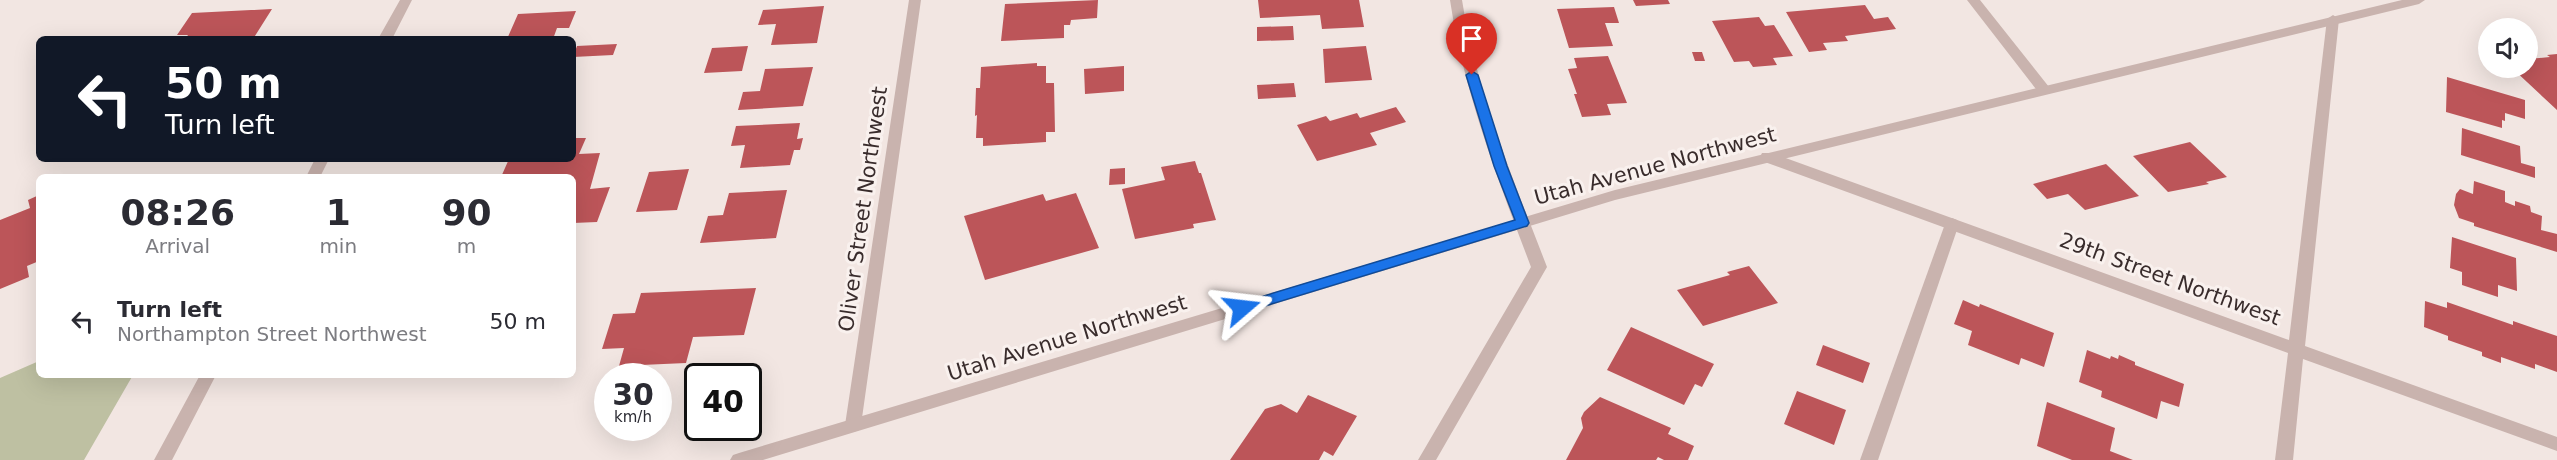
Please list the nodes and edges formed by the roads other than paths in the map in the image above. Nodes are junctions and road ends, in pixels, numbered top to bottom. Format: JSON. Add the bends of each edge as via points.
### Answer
{"nodes":[{"id":1,"x":406,"y":0,"type":"edge"},
{"id":2,"x":915,"y":0,"type":"edge"},
{"id":3,"x":1456,"y":0,"type":"edge"},
{"id":4,"x":1973,"y":0,"type":"edge"},
{"id":5,"x":2419,"y":0,"type":"edge"},
{"id":6,"x":2333,"y":20,"type":"junction"},
{"id":7,"x":388,"y":36,"type":"edge"},
{"id":8,"x":2044,"y":90,"type":"junction"},
{"id":9,"x":1767,"y":157,"type":"junction"},
{"id":10,"x":1523,"y":223,"type":"junction"},
{"id":11,"x":1952,"y":224,"type":"junction"},
{"id":12,"x":2297,"y":349,"type":"junction"},
{"id":13,"x":206,"y":378,"type":"edge"},
{"id":14,"x":853,"y":425,"type":"junction"},
{"id":15,"x":2557,"y":444,"type":"edge"},
{"id":16,"x":163,"y":460,"type":"edge"},
{"id":17,"x":739,"y":460,"type":"edge"},
{"id":18,"x":1427,"y":460,"type":"edge"},
{"id":19,"x":1869,"y":460,"type":"edge"},
{"id":20,"x":2284,"y":460,"type":"edge"}],
"edges":[{"from":1,"to":7,"type":"street"},
{"from":2,"to":14,"type":"street","name":"Oliver Street Northwest"},
{"from":3,"to":10,"type":"street","via":[[1472,75]]},
{"from":4,"to":8,"type":"street"},
{"from":5,"to":6,"type":"street","name":"Utah Avenue Northwest"},
{"from":6,"to":8,"type":"street","name":"Utah Avenue Northwest"},
{"from":6,"to":12,"type":"street"},
{"from":8,"to":9,"type":"street","name":"Utah Avenue Northwest"},
{"from":9,"to":10,"type":"street","name":"Utah Avenue Northwest","via":[[1615,195]]},
{"from":9,"to":11,"type":"street","name":"29th Street Northwest"},
{"from":10,"to":14,"type":"street","name":"Utah Avenue Northwest"},
{"from":10,"to":18,"type":"street","via":[[1539,267]]},
{"from":11,"to":12,"type":"street","name":"29th Street Northwest"},
{"from":11,"to":19,"type":"street"},
{"from":12,"to":15,"type":"street","name":"29th Street Northwest"},
{"from":12,"to":20,"type":"street"},
{"from":13,"to":16,"type":"street"},
{"from":14,"to":17,"type":"street","name":"Utah Avenue Northwest"}]}
